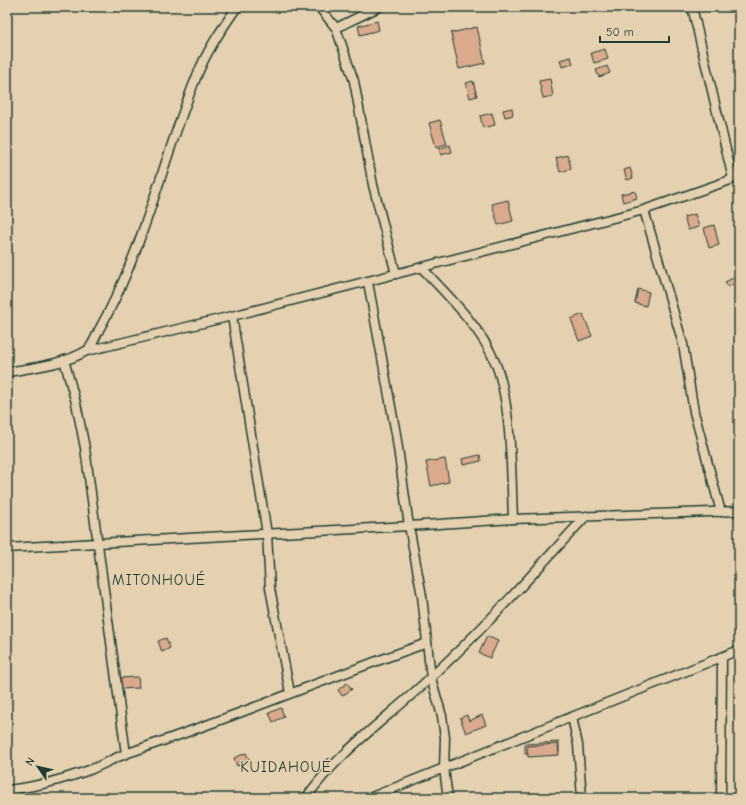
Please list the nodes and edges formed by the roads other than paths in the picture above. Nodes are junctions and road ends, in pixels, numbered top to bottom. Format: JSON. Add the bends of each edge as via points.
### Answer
{"nodes":[{"id":1,"x":237,"y":7,"type":"edge"},
{"id":2,"x":319,"y":7,"type":"edge"},
{"id":3,"x":379,"y":7,"type":"edge"},
{"id":4,"x":692,"y":7,"type":"edge"},
{"id":5,"x":336,"y":28,"type":"junction"},
{"id":6,"x":736,"y":178,"type":"edge"},
{"id":7,"x":644,"y":210,"type":"junction"},
{"id":8,"x":422,"y":268,"type":"junction"},
{"id":9,"x":396,"y":274,"type":"junction"},
{"id":10,"x":368,"y":282,"type":"junction"},
{"id":11,"x":232,"y":316,"type":"junction"},
{"id":12,"x":87,"y":351,"type":"junction"},
{"id":13,"x":64,"y":360,"type":"junction"},
{"id":14,"x":7,"y":372,"type":"edge"},
{"id":15,"x":739,"y":511,"type":"edge"},
{"id":16,"x":721,"y":512,"type":"junction"},
{"id":17,"x":586,"y":516,"type":"junction"},
{"id":18,"x":513,"y":519,"type":"junction"},
{"id":19,"x":409,"y":526,"type":"junction"},
{"id":20,"x":267,"y":534,"type":"junction"},
{"id":21,"x":96,"y":543,"type":"junction"},
{"id":22,"x":7,"y":548,"type":"edge"},
{"id":23,"x":427,"y":644,"type":"junction"},
{"id":24,"x":739,"y":650,"type":"edge"},
{"id":25,"x":722,"y":657,"type":"junction"},
{"id":26,"x":431,"y":678,"type":"junction"},
{"id":27,"x":290,"y":693,"type":"junction"},
{"id":28,"x":572,"y":717,"type":"junction"},
{"id":29,"x":126,"y":754,"type":"junction"},
{"id":30,"x":444,"y":768,"type":"junction"},
{"id":31,"x":7,"y":790,"type":"edge"},
{"id":32,"x":306,"y":798,"type":"edge"},
{"id":33,"x":369,"y":798,"type":"edge"},
{"id":34,"x":448,"y":798,"type":"edge"},
{"id":35,"x":582,"y":798,"type":"edge"},
{"id":36,"x":721,"y":798,"type":"edge"}],
"edges":[{"from":1,"to":12,"type":"street","via":[[210,48],[196,77],[151,210],[127,271],[106,318]]},
{"from":2,"to":5,"type":"street"},
{"from":3,"to":5,"type":"street"},
{"from":4,"to":6,"type":"street"},
{"from":5,"to":9,"type":"street","via":[[354,81],[373,185]]},
{"from":6,"to":7,"type":"street"},
{"from":7,"to":8,"type":"street"},
{"from":7,"to":16,"type":"street","via":[[683,344],[694,412]]},
{"from":8,"to":9,"type":"street"},
{"from":8,"to":18,"type":"street","via":[[481,336],[494,361],[503,389]]},
{"from":9,"to":10,"type":"street"},
{"from":10,"to":11,"type":"street"},
{"from":10,"to":19,"type":"street","via":[[396,434]]},
{"from":11,"to":12,"type":"street"},
{"from":11,"to":20,"type":"street"},
{"from":12,"to":13,"type":"street"},
{"from":13,"to":14,"type":"street"},
{"from":13,"to":21,"type":"street","via":[[85,448]]},
{"from":15,"to":16,"type":"street"},
{"from":16,"to":17,"type":"street"},
{"from":17,"to":18,"type":"street"},
{"from":17,"to":26,"type":"street","via":[[517,592]]},
{"from":18,"to":19,"type":"street"},
{"from":19,"to":20,"type":"street"},
{"from":19,"to":23,"type":"street","via":[[422,596]]},
{"from":20,"to":21,"type":"street"},
{"from":20,"to":27,"type":"street","via":[[270,588]]},
{"from":21,"to":22,"type":"street"},
{"from":21,"to":29,"type":"street"},
{"from":23,"to":26,"type":"street"},
{"from":23,"to":27,"type":"street"},
{"from":24,"to":25,"type":"street"},
{"from":25,"to":28,"type":"street"},
{"from":25,"to":36,"type":"street"},
{"from":26,"to":30,"type":"street","via":[[442,716],[445,738]]},
{"from":26,"to":32,"type":"street","via":[[330,769]]},
{"from":27,"to":29,"type":"street","via":[[195,731]]},
{"from":28,"to":30,"type":"street"},
{"from":28,"to":35,"type":"street","via":[[578,745]]},
{"from":29,"to":31,"type":"street","via":[[91,769],[43,784]]},
{"from":30,"to":33,"type":"street"},
{"from":30,"to":34,"type":"street"}]}
